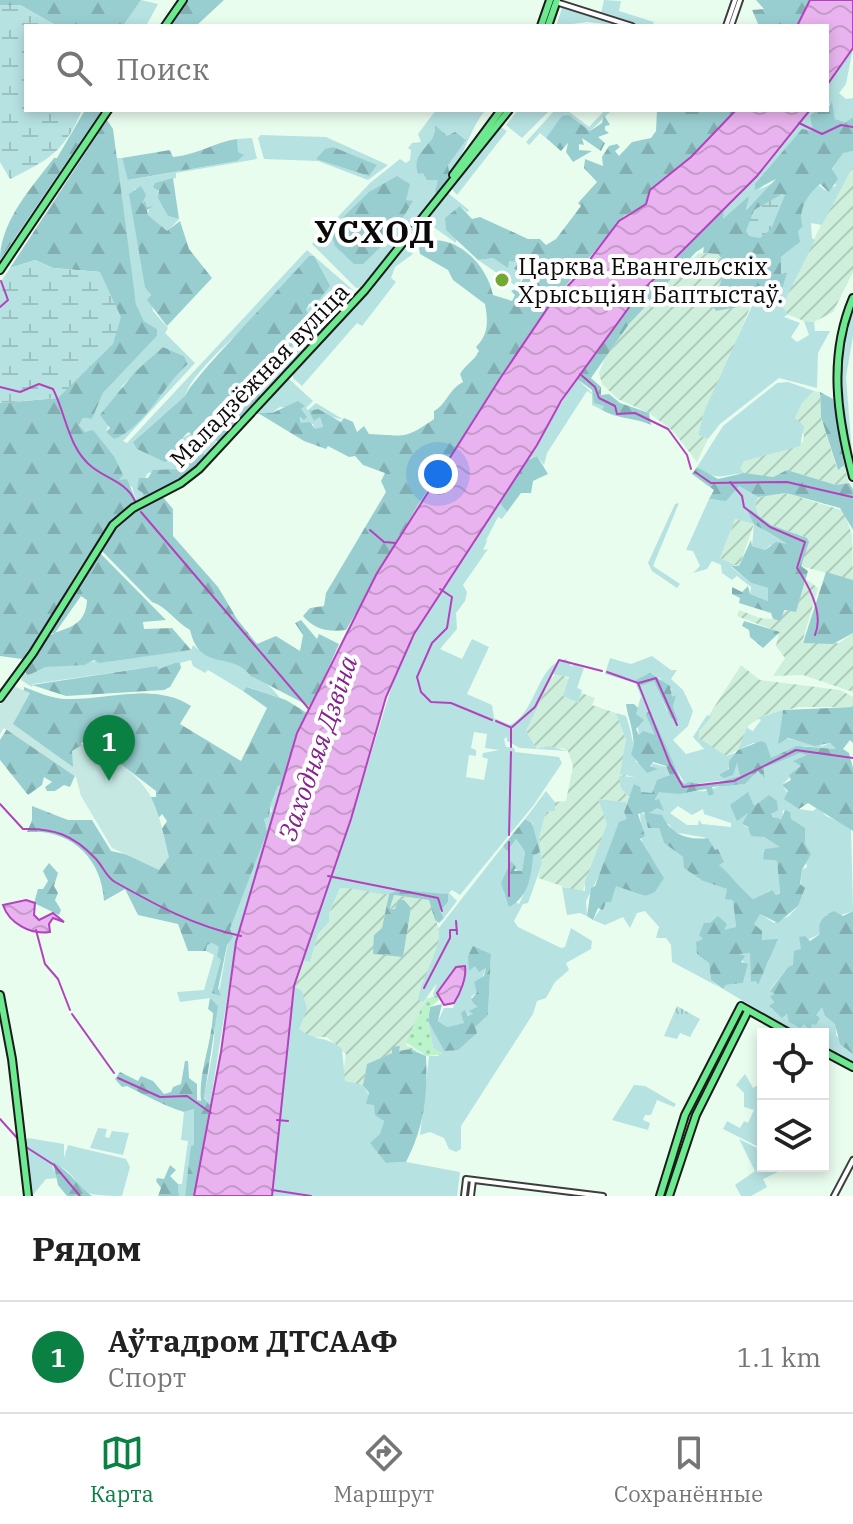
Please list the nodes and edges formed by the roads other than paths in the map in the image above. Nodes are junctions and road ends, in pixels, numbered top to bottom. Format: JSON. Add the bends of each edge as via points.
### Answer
{"nodes":[{"id":1,"x":183,"y":0,"type":"edge"},
{"id":2,"x":554,"y":0,"type":"edge"},
{"id":3,"x":737,"y":0,"type":"edge"},
{"id":4,"x":166,"y":24,"type":"edge"},
{"id":5,"x":542,"y":24,"type":"edge"},
{"id":6,"x":548,"y":24,"type":"edge"},
{"id":7,"x":626,"y":24,"type":"edge"},
{"id":8,"x":729,"y":24,"type":"edge"},
{"id":9,"x":107,"y":112,"type":"edge"},
{"id":10,"x":499,"y":112,"type":"edge"},
{"id":11,"x":507,"y":112,"type":"edge"},
{"id":12,"x":446,"y":189,"type":"junction"},
{"id":13,"x":0,"y":270,"type":"edge"},
{"id":14,"x":853,"y":298,"type":"edge"},
{"id":15,"x":853,"y":477,"type":"edge"},
{"id":16,"x":0,"y":698,"type":"edge"},
{"id":17,"x":0,"y":995,"type":"edge"},
{"id":18,"x":748,"y":1011,"type":"junction"},
{"id":19,"x":780,"y":1028,"type":"edge"},
{"id":20,"x":829,"y":1054,"type":"edge"},
{"id":21,"x":853,"y":1067,"type":"edge"},
{"id":22,"x":698,"y":1087,"type":"junction"},
{"id":23,"x":707,"y":1091,"type":"junction"},
{"id":24,"x":853,"y":1160,"type":"edge"},
{"id":25,"x":473,"y":1180,"type":"junction"},
{"id":26,"x":28,"y":1196,"type":"edge"},
{"id":27,"x":464,"y":1196,"type":"edge"},
{"id":28,"x":471,"y":1196,"type":"edge"},
{"id":29,"x":603,"y":1196,"type":"edge"},
{"id":30,"x":660,"y":1196,"type":"edge"},
{"id":31,"x":669,"y":1196,"type":"edge"},
{"id":32,"x":834,"y":1196,"type":"edge"}],
"edges":[{"from":1,"to":4,"type":"main road"},
{"from":2,"to":5,"type":"main road"},
{"from":2,"to":6,"type":"main road"},
{"from":2,"to":7,"type":"street"},
{"from":3,"to":8,"type":"street"},
{"from":9,"to":13,"type":"main road"},
{"from":10,"to":12,"type":"main road","name":"Маладзёжная вуліца","via":[[460,161]]},
{"from":11,"to":12,"type":"main road","name":"Маладзёжная вуліца"},
{"from":12,"to":16,"type":"main road","name":"Маладзёжная вуліца","via":[[365,290],[199,469],[126,513],[107,533]]},
{"from":14,"to":15,"type":"main road","via":[[836,373]]},
{"from":17,"to":26,"type":"main road"},
{"from":18,"to":19,"type":"main road"},
{"from":18,"to":22,"type":"main road","via":[[740,1008]]},
{"from":18,"to":23,"type":"main road"},
{"from":20,"to":21,"type":"main road"},
{"from":22,"to":23,"type":"main road"},
{"from":22,"to":30,"type":"main road","via":[[676,1137]]},
{"from":23,"to":31,"type":"main road"},
{"from":24,"to":32,"type":"street"},
{"from":25,"to":27,"type":"street","via":[[466,1179]]},
{"from":25,"to":28,"type":"street"},
{"from":25,"to":29,"type":"street"}]}
